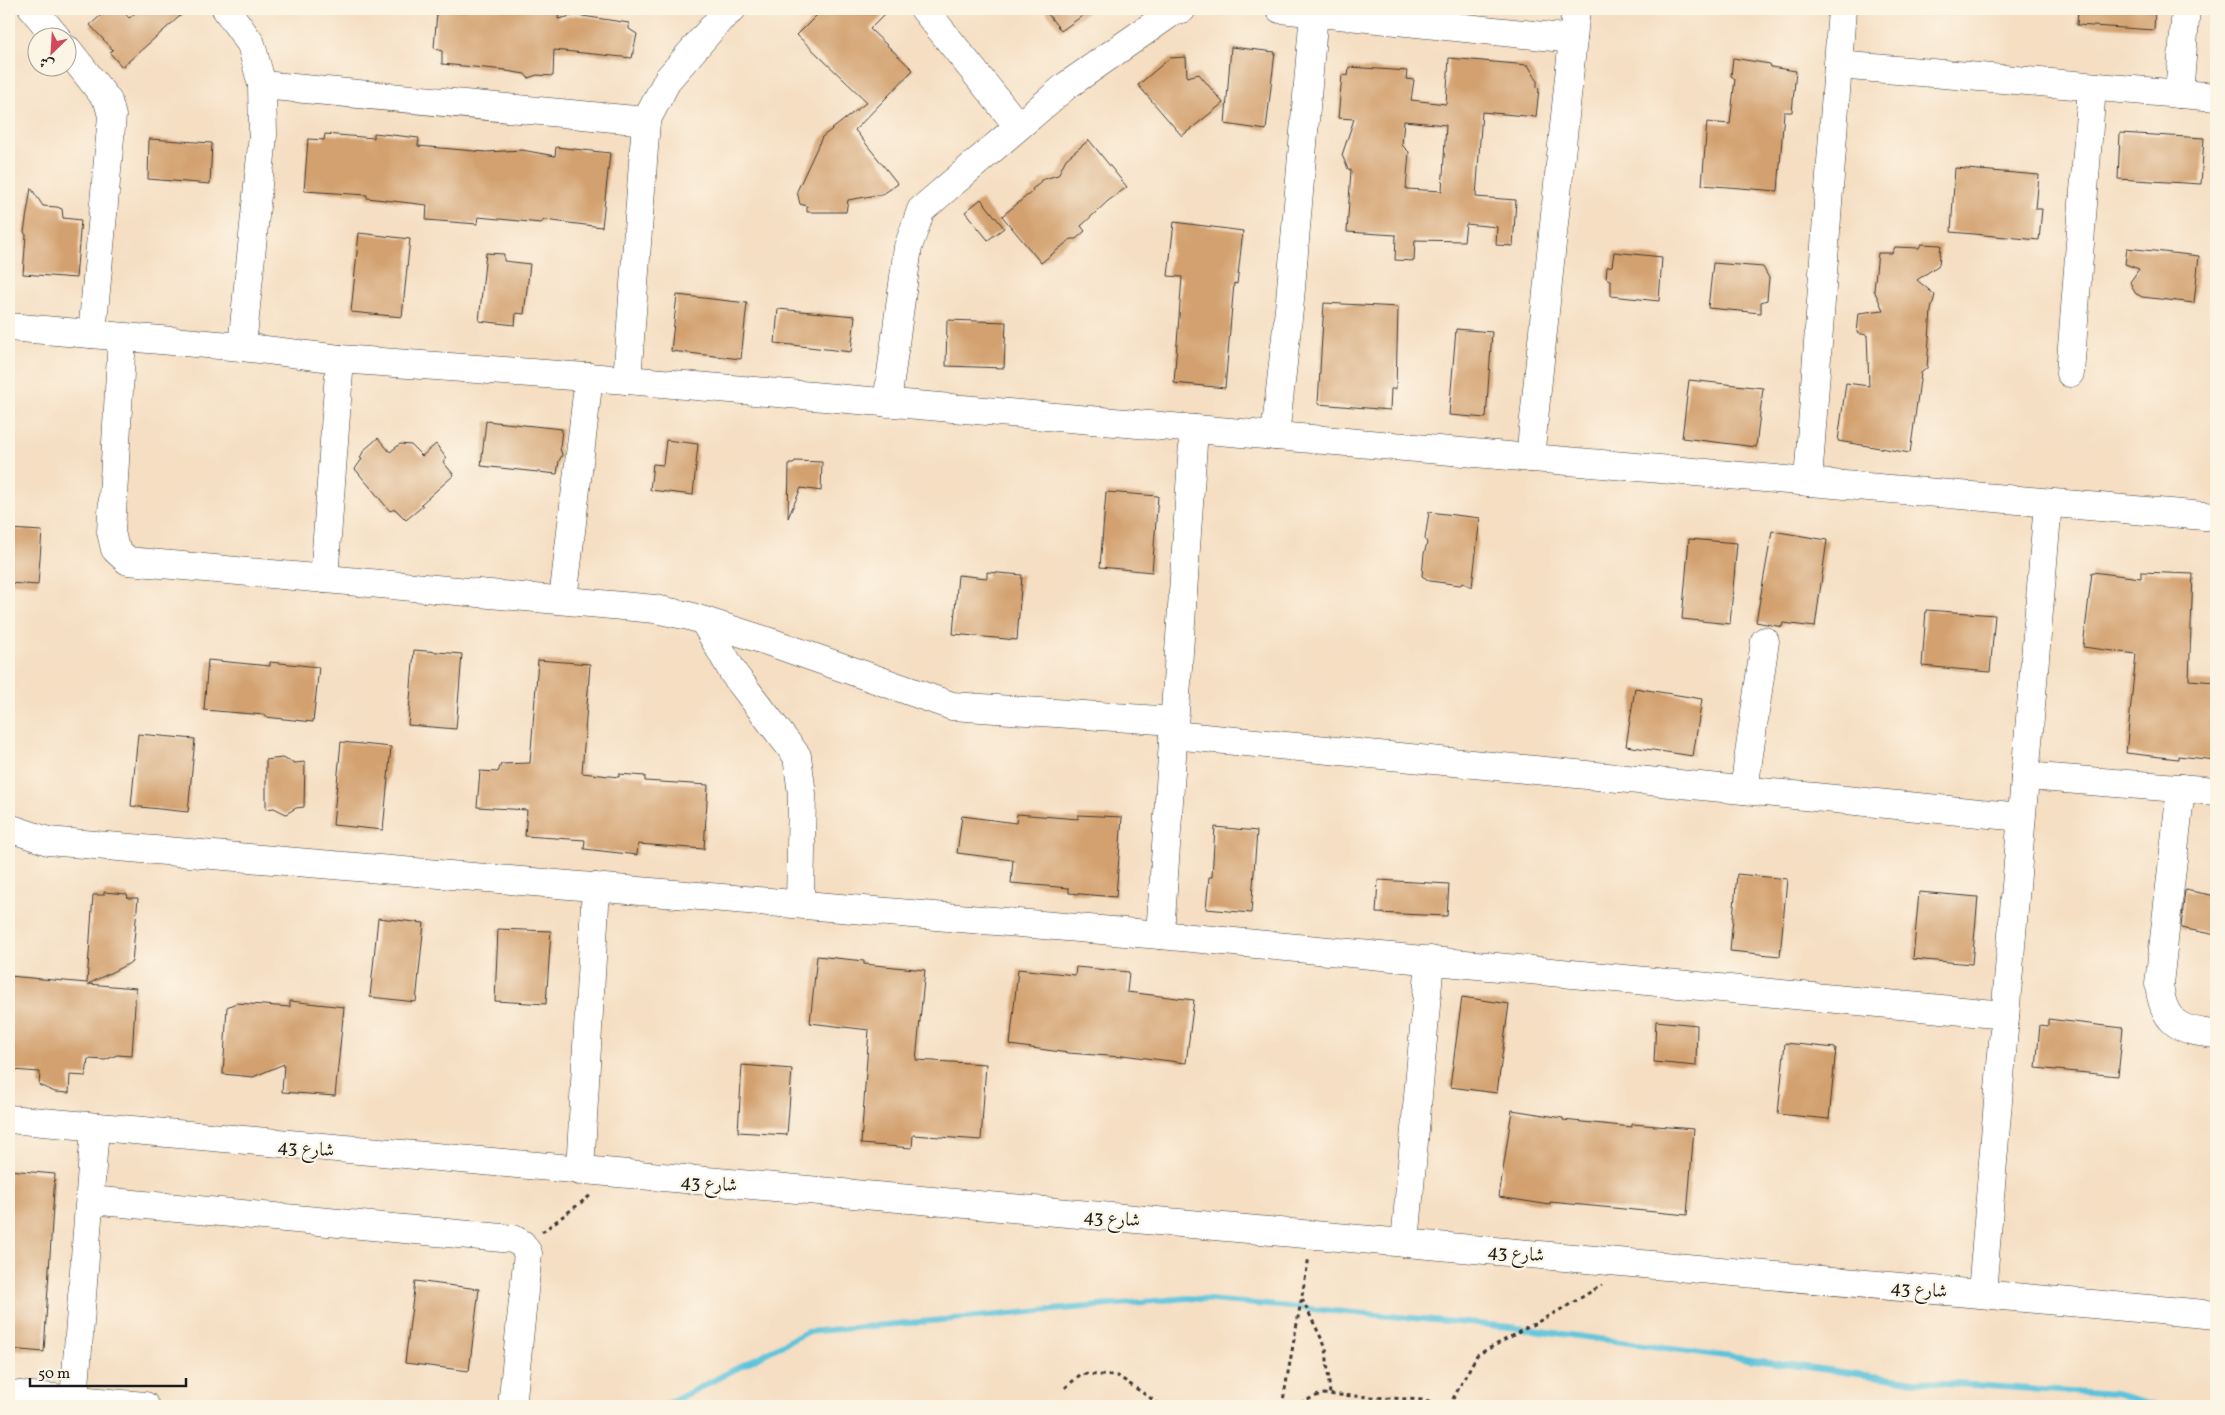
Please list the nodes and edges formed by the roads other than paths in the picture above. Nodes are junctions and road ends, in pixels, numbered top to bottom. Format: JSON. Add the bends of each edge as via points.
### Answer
{"nodes":[{"id":1,"x":33,"y":9,"type":"edge"},
{"id":2,"x":226,"y":9,"type":"edge"},
{"id":3,"x":732,"y":9,"type":"edge"},
{"id":4,"x":924,"y":9,"type":"edge"},
{"id":5,"x":1182,"y":9,"type":"edge"},
{"id":6,"x":1280,"y":9,"type":"edge"},
{"id":7,"x":1576,"y":9,"type":"edge"},
{"id":8,"x":1842,"y":9,"type":"edge"},
{"id":9,"x":2186,"y":9,"type":"edge"},
{"id":10,"x":1314,"y":12,"type":"junction"},
{"id":11,"x":49,"y":28,"type":"edge"},
{"id":12,"x":1573,"y":39,"type":"junction"},
{"id":13,"x":78,"y":63,"type":"edge"},
{"id":14,"x":1838,"y":65,"type":"junction"},
{"id":15,"x":262,"y":85,"type":"junction"},
{"id":16,"x":2092,"y":87,"type":"junction"},
{"id":17,"x":2179,"y":94,"type":"junction"},
{"id":18,"x":2216,"y":97,"type":"edge"},
{"id":19,"x":646,"y":121,"type":"junction"},
{"id":20,"x":1018,"y":126,"type":"junction"},
{"id":21,"x":9,"y":327,"type":"edge"},
{"id":22,"x":92,"y":334,"type":"junction"},
{"id":23,"x":122,"y":337,"type":"junction"},
{"id":24,"x":242,"y":347,"type":"junction"},
{"id":25,"x":340,"y":358,"type":"junction"},
{"id":26,"x":2070,"y":373,"type":"dead end"},
{"id":27,"x":589,"y":377,"type":"junction"},
{"id":28,"x":627,"y":380,"type":"junction"},
{"id":29,"x":887,"y":403,"type":"junction"},
{"id":30,"x":1194,"y":429,"type":"junction"},
{"id":31,"x":1275,"y":436,"type":"junction"},
{"id":32,"x":1530,"y":458,"type":"junction"},
{"id":33,"x":1808,"y":482,"type":"junction"},
{"id":34,"x":2048,"y":503,"type":"junction"},
{"id":35,"x":2216,"y":517,"type":"edge"},
{"id":36,"x":324,"y":579,"type":"junction"},
{"id":37,"x":563,"y":600,"type":"junction"},
{"id":38,"x":704,"y":621,"type":"junction"},
{"id":39,"x":1765,"y":641,"type":"dead end"},
{"id":40,"x":1174,"y":728,"type":"junction"},
{"id":41,"x":2025,"y":776,"type":"junction"},
{"id":42,"x":2181,"y":788,"type":"junction"},
{"id":43,"x":1744,"y":790,"type":"junction"},
{"id":44,"x":2216,"y":791,"type":"edge"},
{"id":45,"x":2021,"y":817,"type":"junction"},
{"id":46,"x":9,"y":828,"type":"edge"},
{"id":47,"x":596,"y":887,"type":"junction"},
{"id":48,"x":800,"y":904,"type":"junction"},
{"id":49,"x":1160,"y":934,"type":"junction"},
{"id":50,"x":1430,"y":960,"type":"junction"},
{"id":51,"x":2005,"y":1014,"type":"junction"},
{"id":52,"x":2216,"y":1034,"type":"edge"},
{"id":53,"x":9,"y":1119,"type":"edge"},
{"id":54,"x":95,"y":1128,"type":"junction"},
{"id":55,"x":580,"y":1171,"type":"junction"},
{"id":56,"x":90,"y":1200,"type":"junction"},
{"id":57,"x":1405,"y":1243,"type":"junction"},
{"id":58,"x":1982,"y":1293,"type":"junction"},
{"id":59,"x":2216,"y":1315,"type":"edge"},
{"id":60,"x":9,"y":1394,"type":"edge"},
{"id":61,"x":74,"y":1400,"type":"junction"},
{"id":62,"x":144,"y":1406,"type":"edge"},
{"id":63,"x":512,"y":1406,"type":"edge"}],
"edges":[{"from":1,"to":11,"type":"street"},
{"from":2,"to":15,"type":"street","via":[[251,44]]},
{"from":3,"to":19,"type":"street","via":[[668,79]]},
{"from":4,"to":20,"type":"street"},
{"from":5,"to":20,"type":"street","via":[[1175,10],[1066,86]]},
{"from":6,"to":10,"type":"street"},
{"from":7,"to":12,"type":"street"},
{"from":8,"to":14,"type":"street"},
{"from":9,"to":17,"type":"street"},
{"from":10,"to":12,"type":"street"},
{"from":10,"to":31,"type":"street"},
{"from":12,"to":32,"type":"street"},
{"from":13,"to":22,"type":"street","via":[[108,101],[112,116]]},
{"from":14,"to":16,"type":"street"},
{"from":14,"to":33,"type":"street"},
{"from":15,"to":19,"type":"street"},
{"from":15,"to":24,"type":"street","via":[[263,135]]},
{"from":16,"to":17,"type":"street"},
{"from":16,"to":26,"type":"street"},
{"from":17,"to":18,"type":"street"},
{"from":19,"to":28,"type":"street"},
{"from":20,"to":29,"type":"street","via":[[921,210],[908,247]]},
{"from":21,"to":22,"type":"street"},
{"from":22,"to":23,"type":"street"},
{"from":23,"to":24,"type":"street"},
{"from":23,"to":36,"type":"street","via":[[111,532],[115,549],[128,561]]},
{"from":24,"to":25,"type":"street"},
{"from":25,"to":27,"type":"street"},
{"from":25,"to":36,"type":"street"},
{"from":27,"to":28,"type":"street"},
{"from":27,"to":37,"type":"street"},
{"from":28,"to":29,"type":"street"},
{"from":29,"to":30,"type":"street"},
{"from":30,"to":31,"type":"street"},
{"from":30,"to":40,"type":"street"},
{"from":31,"to":32,"type":"street"},
{"from":32,"to":33,"type":"street"},
{"from":33,"to":34,"type":"street"},
{"from":34,"to":35,"type":"street"},
{"from":34,"to":41,"type":"street"},
{"from":36,"to":37,"type":"street"},
{"from":37,"to":38,"type":"street","via":[[655,609]]},
{"from":38,"to":40,"type":"street","via":[[952,706]]},
{"from":38,"to":48,"type":"street","via":[[734,674],[797,756],[802,794]]},
{"from":39,"to":43,"type":"street"},
{"from":40,"to":43,"type":"street"},
{"from":40,"to":49,"type":"street"},
{"from":41,"to":42,"type":"street"},
{"from":41,"to":45,"type":"street"},
{"from":42,"to":44,"type":"street"},
{"from":42,"to":52,"type":"street","via":[[2159,984],[2161,1003],[2171,1020],[2187,1030]]},
{"from":43,"to":45,"type":"street"},
{"from":45,"to":51,"type":"street"},
{"from":46,"to":47,"type":"street","via":[[48,841]]},
{"from":47,"to":48,"type":"street"},
{"from":47,"to":55,"type":"street"},
{"from":48,"to":49,"type":"street"},
{"from":49,"to":50,"type":"street"},
{"from":50,"to":51,"type":"street"},
{"from":50,"to":57,"type":"street"},
{"from":51,"to":58,"type":"street"},
{"from":53,"to":54,"type":"street","name":"شارع 43"},
{"from":54,"to":55,"type":"street","name":"شارع 43"},
{"from":54,"to":56,"type":"street"},
{"from":55,"to":57,"type":"street","name":"شارع 43"},
{"from":56,"to":61,"type":"street"},
{"from":56,"to":63,"type":"street","via":[[513,1238],[528,1253]]},
{"from":57,"to":58,"type":"street","name":"شارع 43"},
{"from":58,"to":59,"type":"street","name":"شارع 43"},
{"from":60,"to":61,"type":"street"},
{"from":61,"to":62,"type":"street"}]}
